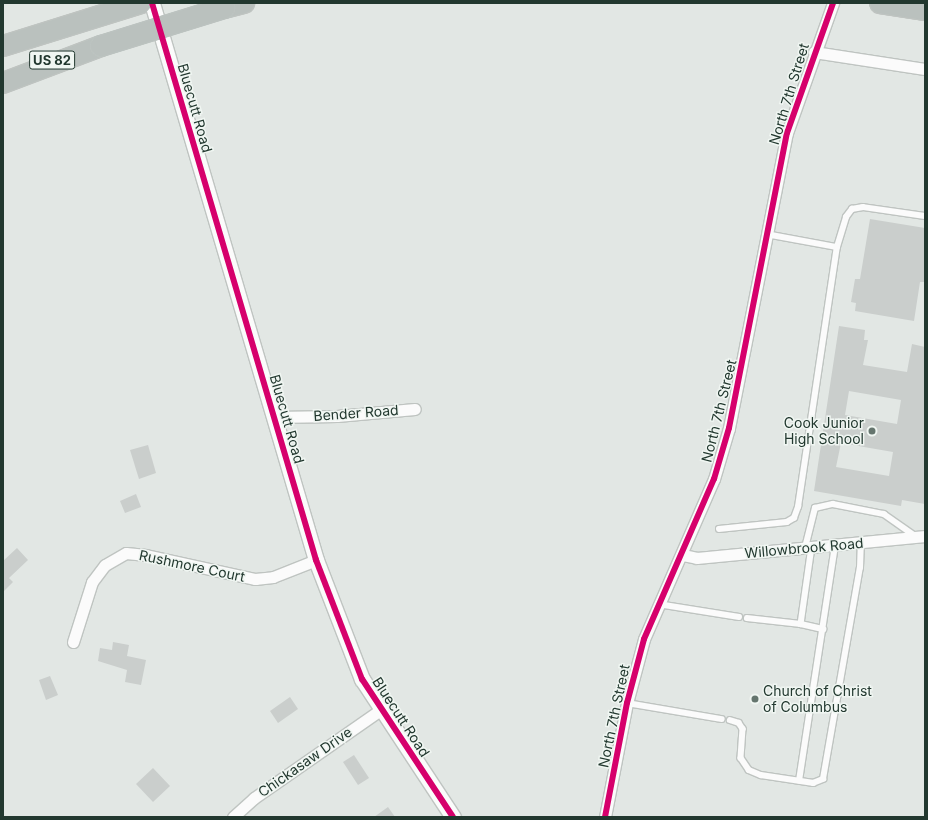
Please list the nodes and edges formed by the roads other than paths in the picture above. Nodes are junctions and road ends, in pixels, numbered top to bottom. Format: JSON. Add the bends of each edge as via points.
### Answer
{"nodes":[{"id":1,"x":141,"y":3,"type":"edge"},
{"id":2,"x":152,"y":3,"type":"edge"},
{"id":3,"x":244,"y":3,"type":"edge"},
{"id":4,"x":833,"y":3,"type":"edge"},
{"id":5,"x":884,"y":4,"type":"edge"},
{"id":6,"x":925,"y":10,"type":"edge"},
{"id":7,"x":92,"y":19,"type":"junction"},
{"id":8,"x":3,"y":37,"type":"edge"},
{"id":9,"x":3,"y":46,"type":"edge"},
{"id":10,"x":101,"y":46,"type":"junction"},
{"id":11,"x":814,"y":52,"type":"junction"},
{"id":12,"x":925,"y":69,"type":"edge"},
{"id":13,"x":3,"y":75,"type":"edge"},
{"id":14,"x":3,"y":83,"type":"edge"},
{"id":15,"x":925,"y":216,"type":"edge"},
{"id":16,"x":766,"y":234,"type":"junction"},
{"id":17,"x":837,"y":247,"type":"junction"},
{"id":18,"x":415,"y":409,"type":"dead end"},
{"id":19,"x":274,"y":417,"type":"junction"},
{"id":20,"x":719,"y":530,"type":"dead end"},
{"id":21,"x":921,"y":537,"type":"edge"},
{"id":22,"x":861,"y":543,"type":"junction"},
{"id":23,"x":835,"y":545,"type":"junction"},
{"id":24,"x":808,"y":548,"type":"junction"},
{"id":25,"x":683,"y":555,"type":"junction"},
{"id":26,"x":316,"y":560,"type":"junction"},
{"id":27,"x":658,"y":604,"type":"junction"},
{"id":28,"x":739,"y":617,"type":"dead end"},
{"id":29,"x":747,"y":618,"type":"dead end"},
{"id":30,"x":801,"y":624,"type":"junction"},
{"id":31,"x":824,"y":629,"type":"junction"},
{"id":32,"x":73,"y":642,"type":"dead end"},
{"id":33,"x":627,"y":703,"type":"junction"},
{"id":34,"x":380,"y":710,"type":"junction"},
{"id":35,"x":722,"y":719,"type":"dead end"},
{"id":36,"x":730,"y":720,"type":"dead end"},
{"id":37,"x":799,"y":781,"type":"junction"},
{"id":38,"x":233,"y":817,"type":"edge"},
{"id":39,"x":453,"y":817,"type":"edge"},
{"id":40,"x":605,"y":817,"type":"edge"}],
"edges":[{"from":1,"to":7,"type":"highway","number":"US 82"},
{"from":2,"to":19,"type":"street","name":"Bluecutt Road"},
{"from":3,"to":10,"type":"highway","number":"US 82","bridge":true},
{"from":4,"to":11,"type":"street","name":"North 7th Street"},
{"from":5,"to":6,"type":"highway"},
{"from":7,"to":8,"type":"highway"},
{"from":7,"to":9,"type":"highway","number":"US 82"},
{"from":10,"to":13,"type":"highway","number":"US 82"},
{"from":10,"to":14,"type":"highway"},
{"from":11,"to":12,"type":"street"},
{"from":11,"to":16,"type":"street","name":"North 7th Street","via":[[787,132]]},
{"from":15,"to":17,"type":"lane","via":[[863,207],[852,209],[846,217]]},
{"from":16,"to":17,"type":"lane"},
{"from":16,"to":25,"type":"street","name":"North 7th Street","via":[[729,428],[714,479]]},
{"from":17,"to":20,"type":"lane","via":[[798,507],[794,518],[787,522]]},
{"from":18,"to":19,"type":"street","name":"Bender Road","via":[[337,416]]},
{"from":19,"to":26,"type":"street","name":"Bluecutt Road"},
{"from":21,"to":22,"type":"street","name":"Willowbrook Road"},
{"from":21,"to":24,"type":"lane","via":[[884,514],[833,504],[815,508]]},
{"from":22,"to":23,"type":"street","name":"Willowbrook Road"},
{"from":22,"to":37,"type":"lane","via":[[860,568],[823,778],[813,783]]},
{"from":23,"to":24,"type":"street","name":"Willowbrook Road"},
{"from":23,"to":31,"type":"lane"},
{"from":24,"to":25,"type":"street","name":"Willowbrook Road","via":[[696,558]]},
{"from":24,"to":30,"type":"lane"},
{"from":25,"to":27,"type":"street","name":"North 7th Street"},
{"from":26,"to":32,"type":"street","name":"Rushmore Court","via":[[273,577],[255,578],[126,553],[105,565],[92,582]]},
{"from":26,"to":34,"type":"street","name":"Bluecutt Road","via":[[362,679]]},
{"from":27,"to":28,"type":"lane"},
{"from":27,"to":33,"type":"street","name":"North 7th Street","via":[[637,664]]},
{"from":29,"to":30,"type":"lane"},
{"from":30,"to":31,"type":"lane"},
{"from":31,"to":37,"type":"lane"},
{"from":33,"to":35,"type":"lane"},
{"from":33,"to":40,"type":"street","name":"North 7th Street"},
{"from":34,"to":38,"type":"street","name":"Chickasaw Drive","via":[[254,798]]},
{"from":34,"to":39,"type":"street","name":"Bluecutt Road"},
{"from":36,"to":37,"type":"lane","via":[[739,723],[743,730],[741,758],[749,770],[761,775]]}]}
